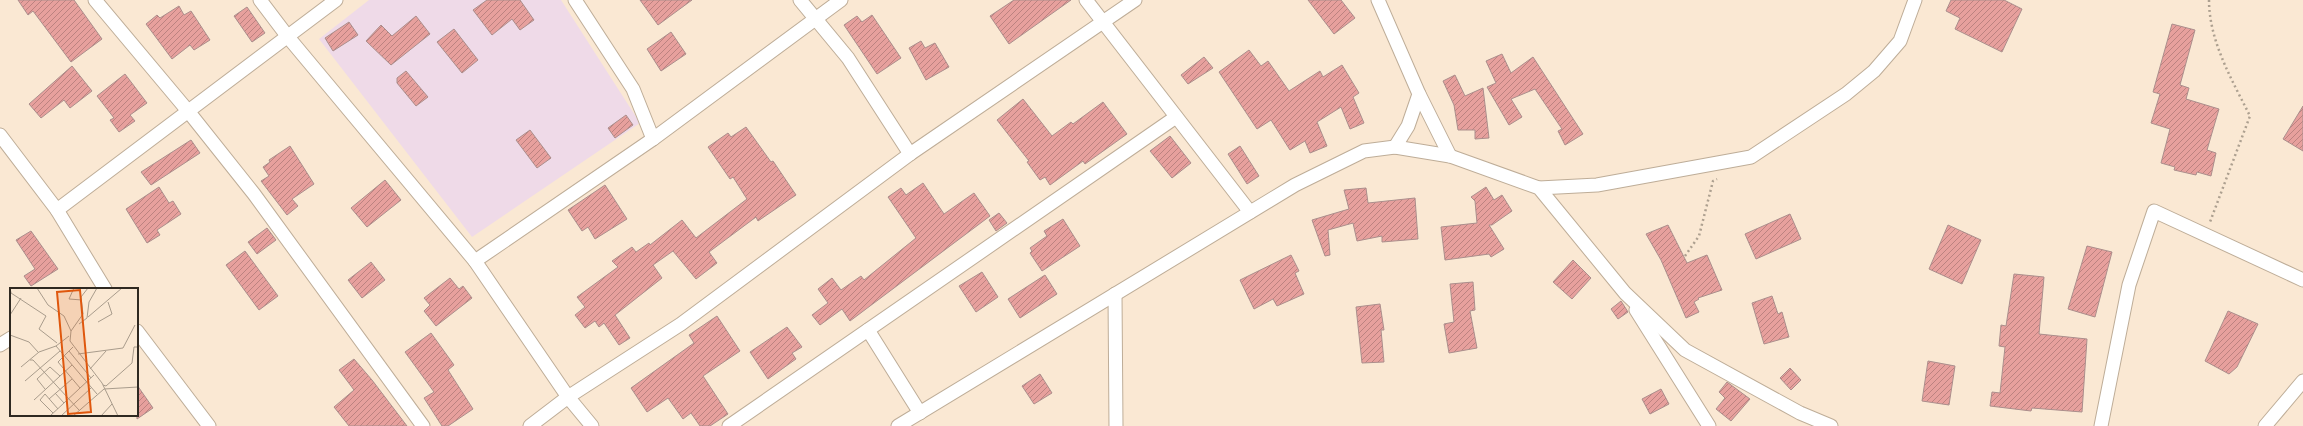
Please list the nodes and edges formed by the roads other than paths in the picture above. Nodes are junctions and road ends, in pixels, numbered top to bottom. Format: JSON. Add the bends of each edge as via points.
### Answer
{"nodes":[{"id":1,"x":95,"y":0,"type":"edge"},
{"id":2,"x":260,"y":0,"type":"edge"},
{"id":3,"x":336,"y":0,"type":"edge"},
{"id":4,"x":575,"y":0,"type":"edge"},
{"id":5,"x":800,"y":0,"type":"edge"},
{"id":6,"x":841,"y":0,"type":"edge"},
{"id":7,"x":1086,"y":0,"type":"edge"},
{"id":8,"x":1135,"y":0,"type":"edge"},
{"id":9,"x":1378,"y":0,"type":"edge"},
{"id":10,"x":1916,"y":0,"type":"edge"},
{"id":11,"x":815,"y":19,"type":"junction"},
{"id":12,"x":1102,"y":22,"type":"junction"},
{"id":13,"x":288,"y":37,"type":"junction"},
{"id":14,"x":1419,"y":94,"type":"junction"},
{"id":15,"x":188,"y":111,"type":"junction"},
{"id":16,"x":1176,"y":117,"type":"junction"},
{"id":17,"x":0,"y":135,"type":"edge"},
{"id":18,"x":653,"y":139,"type":"junction"},
{"id":19,"x":1396,"y":147,"type":"junction"},
{"id":20,"x":910,"y":154,"type":"junction"},
{"id":21,"x":1450,"y":156,"type":"junction"},
{"id":22,"x":1539,"y":188,"type":"junction"},
{"id":23,"x":57,"y":210,"type":"junction"},
{"id":24,"x":1250,"y":212,"type":"junction"},
{"id":25,"x":475,"y":261,"type":"junction"},
{"id":26,"x":2303,"y":280,"type":"edge"},
{"id":27,"x":98,"y":287,"type":"edge"},
{"id":28,"x":1625,"y":293,"type":"junction"},
{"id":29,"x":1115,"y":294,"type":"junction"},
{"id":30,"x":868,"y":330,"type":"junction"},
{"id":31,"x":138,"y":332,"type":"edge"},
{"id":32,"x":10,"y":339,"type":"edge"},
{"id":33,"x":0,"y":345,"type":"edge"},
{"id":34,"x":2303,"y":381,"type":"edge"},
{"id":35,"x":568,"y":397,"type":"junction"},
{"id":36,"x":920,"y":413,"type":"junction"},
{"id":37,"x":209,"y":426,"type":"edge"},
{"id":38,"x":423,"y":426,"type":"edge"},
{"id":39,"x":530,"y":426,"type":"edge"},
{"id":40,"x":592,"y":426,"type":"edge"},
{"id":41,"x":729,"y":426,"type":"edge"},
{"id":42,"x":898,"y":426,"type":"edge"},
{"id":43,"x":1116,"y":426,"type":"edge"},
{"id":44,"x":1708,"y":426,"type":"edge"},
{"id":45,"x":1831,"y":426,"type":"edge"},
{"id":46,"x":2101,"y":426,"type":"edge"},
{"id":47,"x":2265,"y":426,"type":"edge"}],
"edges":[{"from":1,"to":15,"type":"street"},
{"from":2,"to":13,"type":"street"},
{"from":3,"to":13,"type":"street"},
{"from":4,"to":18,"type":"street","via":[[633,88]]},
{"from":5,"to":11,"type":"street"},
{"from":6,"to":11,"type":"street"},
{"from":7,"to":12,"type":"street"},
{"from":8,"to":12,"type":"street"},
{"from":9,"to":14,"type":"street"},
{"from":10,"to":22,"type":"street","via":[[1900,41],[1874,71],[1846,94],[1751,157],[1597,185]]},
{"from":11,"to":18,"type":"street"},
{"from":11,"to":20,"type":"street","via":[[848,58]]},
{"from":12,"to":16,"type":"street"},
{"from":12,"to":20,"type":"street"},
{"from":13,"to":15,"type":"street"},
{"from":13,"to":25,"type":"street"},
{"from":14,"to":19,"type":"street","via":[[1408,126]]},
{"from":14,"to":21,"type":"street"},
{"from":15,"to":23,"type":"street"},
{"from":15,"to":38,"type":"street","via":[[254,194]]},
{"from":16,"to":24,"type":"street"},
{"from":16,"to":30,"type":"street"},
{"from":17,"to":23,"type":"street"},
{"from":18,"to":25,"type":"street"},
{"from":19,"to":21,"type":"street"},
{"from":19,"to":24,"type":"street","via":[[1364,151],[1295,185]]},
{"from":20,"to":35,"type":"street","via":[[681,324]]},
{"from":21,"to":22,"type":"street"},
{"from":22,"to":28,"type":"street"},
{"from":23,"to":27,"type":"street"},
{"from":24,"to":29,"type":"street"},
{"from":25,"to":35,"type":"street"},
{"from":26,"to":46,"type":"street","via":[[2154,211],[2129,285]]},
{"from":28,"to":44,"type":"street"},
{"from":28,"to":45,"type":"street","via":[[1685,350],[1800,413]]},
{"from":29,"to":36,"type":"street"},
{"from":29,"to":43,"type":"street"},
{"from":30,"to":36,"type":"street"},
{"from":30,"to":41,"type":"street"},
{"from":31,"to":37,"type":"street"},
{"from":32,"to":33,"type":"street"},
{"from":34,"to":47,"type":"street"},
{"from":35,"to":39,"type":"street"},
{"from":35,"to":40,"type":"street"},
{"from":36,"to":42,"type":"street"}]}
